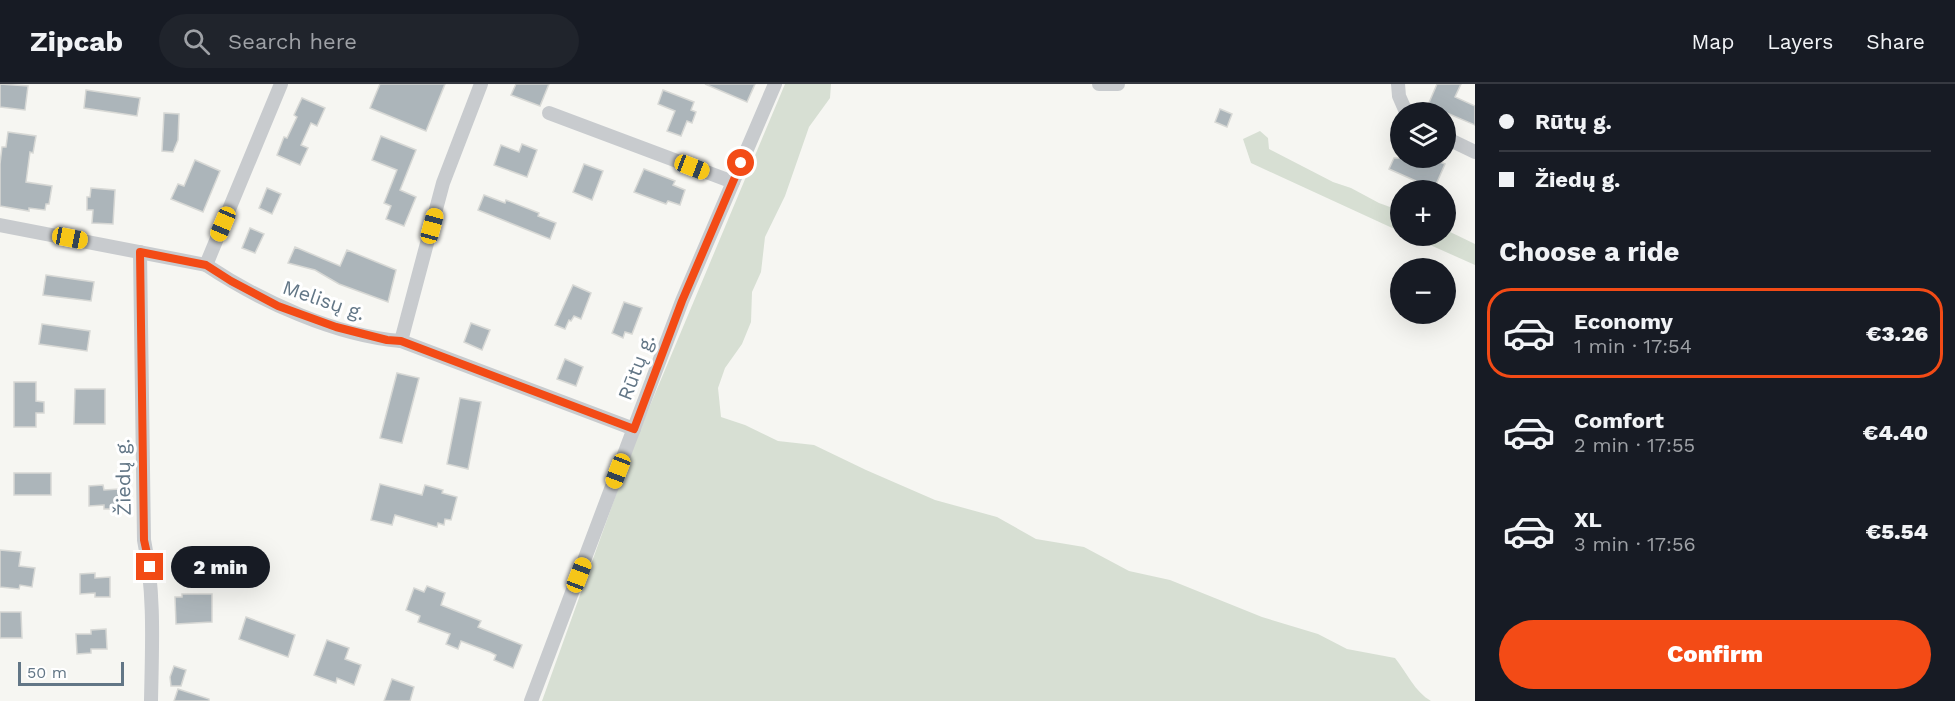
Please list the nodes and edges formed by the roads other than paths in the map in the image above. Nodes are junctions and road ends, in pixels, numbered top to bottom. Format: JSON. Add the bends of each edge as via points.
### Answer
{"nodes":[{"id":1,"x":281,"y":84,"type":"edge"},
{"id":2,"x":481,"y":84,"type":"edge"},
{"id":3,"x":775,"y":84,"type":"edge"},
{"id":4,"x":1099,"y":84,"type":"edge"},
{"id":5,"x":1118,"y":84,"type":"edge"},
{"id":6,"x":1398,"y":84,"type":"edge"},
{"id":7,"x":1402,"y":102,"type":"edge"},
{"id":8,"x":549,"y":113,"type":"dead end"},
{"id":9,"x":1456,"y":143,"type":"edge"},
{"id":10,"x":1475,"y":152,"type":"edge"},
{"id":11,"x":733,"y":182,"type":"junction"},
{"id":12,"x":0,"y":225,"type":"edge"},
{"id":13,"x":140,"y":252,"type":"junction"},
{"id":14,"x":206,"y":265,"type":"junction"},
{"id":15,"x":401,"y":341,"type":"junction"},
{"id":16,"x":634,"y":429,"type":"junction"},
{"id":17,"x":151,"y":701,"type":"edge"},
{"id":18,"x":531,"y":701,"type":"edge"}],
"edges":[{"from":1,"to":14,"type":"street"},
{"from":2,"to":15,"type":"street","via":[[443,183]]},
{"from":3,"to":11,"type":"street","name":"Rūtų g."},
{"from":4,"to":5,"type":"street"},
{"from":6,"to":7,"type":"street"},
{"from":8,"to":11,"type":"street"},
{"from":9,"to":10,"type":"street"},
{"from":11,"to":16,"type":"street","name":"Rūtų g.","via":[[682,301]]},
{"from":12,"to":13,"type":"street","name":"Melisų g."},
{"from":13,"to":14,"type":"street","name":"Melisų g."},
{"from":13,"to":17,"type":"street","name":"Žiedų g.","via":[[143,528],[153,638]]},
{"from":14,"to":15,"type":"street","name":"Melisų g.","via":[[278,306],[336,327]]},
{"from":15,"to":16,"type":"street","name":"Melisų g."},
{"from":16,"to":18,"type":"street","name":"Rūtų g."}]}
